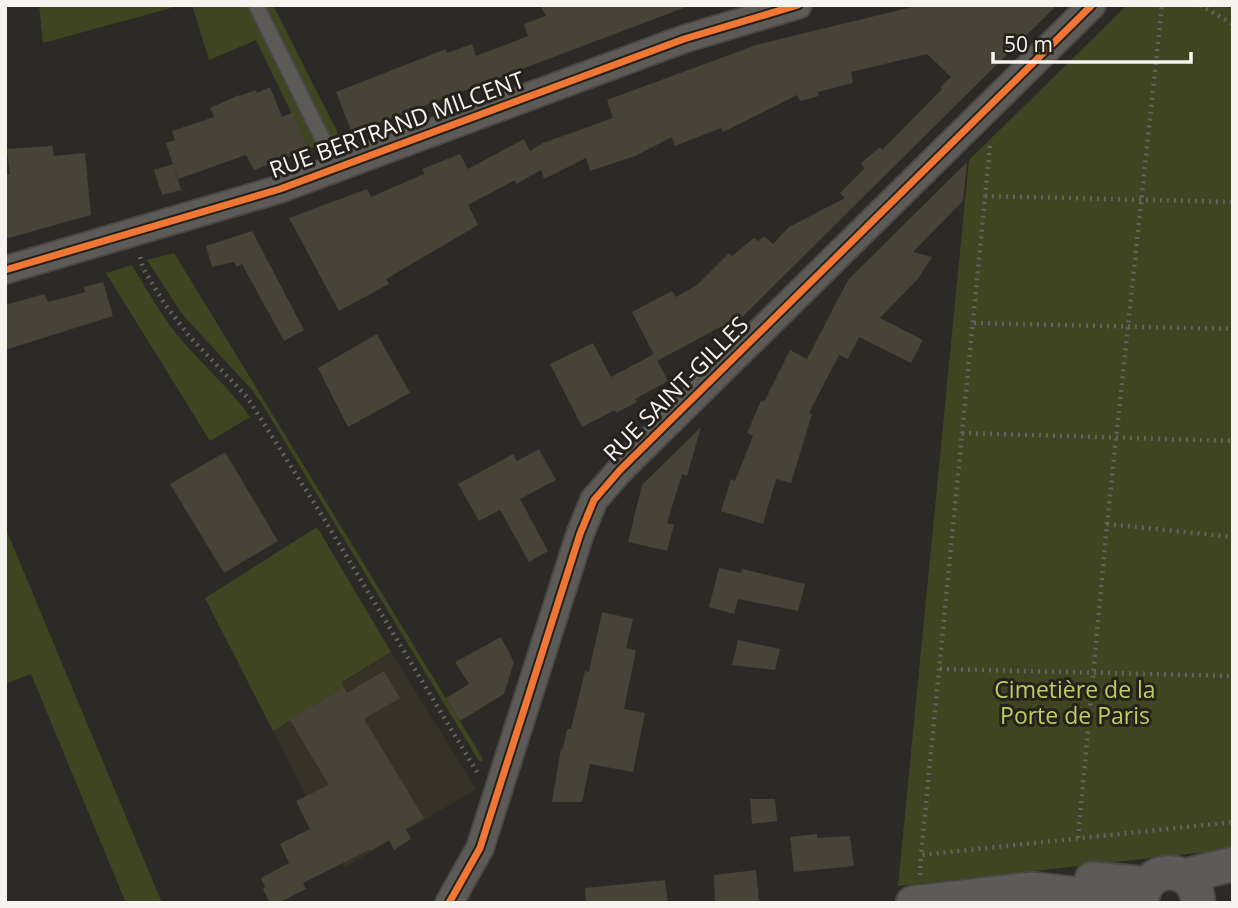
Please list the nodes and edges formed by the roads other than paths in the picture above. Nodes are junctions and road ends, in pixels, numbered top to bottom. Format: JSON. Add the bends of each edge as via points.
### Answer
{"nodes":[{"id":1,"x":256,"y":5,"type":"edge"},
{"id":2,"x":798,"y":5,"type":"edge"},
{"id":3,"x":1092,"y":5,"type":"edge"},
{"id":4,"x":337,"y":168,"type":"junction"},
{"id":5,"x":5,"y":270,"type":"edge"},
{"id":6,"x":1233,"y":864,"type":"edge"},
{"id":7,"x":1233,"y":880,"type":"edge"},
{"id":8,"x":916,"y":893,"type":"edge"},
{"id":9,"x":1194,"y":893,"type":"edge"},
{"id":10,"x":1138,"y":897,"type":"edge"},
{"id":11,"x":449,"y":903,"type":"edge"}],
"edges":[{"from":1,"to":4,"type":"lane"},
{"from":2,"to":4,"type":"street","name":"RUE BERTRAND MILCENT","via":[[684,39]]},
{"from":3,"to":11,"type":"street","name":"RUE SAINT-GILLES","via":[[594,500],[477,855]]},
{"from":4,"to":5,"type":"street","name":"RUE BERTRAND MILCENT","via":[[243,201]]},
{"from":6,"to":9,"type":"street"},
{"from":7,"to":9,"type":"street"},
{"from":8,"to":10,"type":"street","via":[[1032,889],[1071,879],[1101,879]]},
{"from":9,"to":10,"type":"street","via":[[1169,872],[1160,874]]}]}
